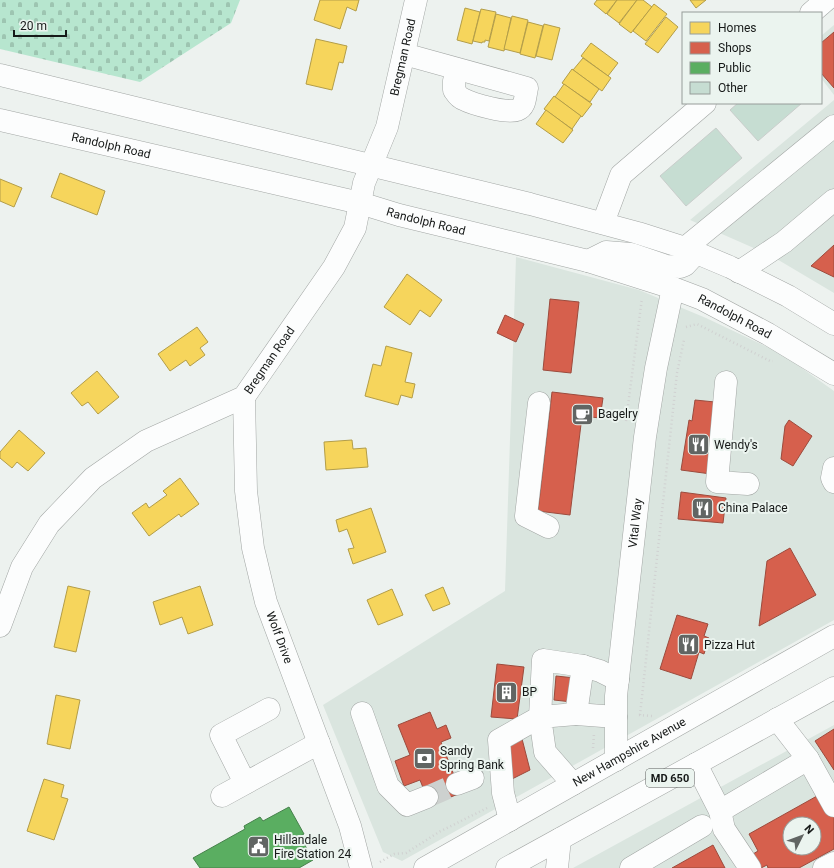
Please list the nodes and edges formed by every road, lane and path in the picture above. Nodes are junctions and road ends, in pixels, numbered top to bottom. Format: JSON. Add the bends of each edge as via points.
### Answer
{"nodes":[{"id":1,"x":416,"y":0,"type":"edge"},
{"id":2,"x":826,"y":0,"type":"edge"},
{"id":3,"x":812,"y":12,"type":"edge"},
{"id":4,"x":404,"y":54,"type":"junction"},
{"id":5,"x":457,"y":69,"type":"dead end"},
{"id":6,"x":0,"y":75,"type":"edge"},
{"id":7,"x":704,"y":104,"type":"edge"},
{"id":8,"x":0,"y":120,"type":"edge"},
{"id":9,"x":834,"y":126,"type":"edge"},
{"id":10,"x":371,"y":166,"type":"junction"},
{"id":11,"x":834,"y":200,"type":"edge"},
{"id":12,"x":360,"y":203,"type":"junction"},
{"id":13,"x":603,"y":223,"type":"junction"},
{"id":14,"x":690,"y":250,"type":"junction"},
{"id":15,"x":588,"y":261,"type":"junction"},
{"id":16,"x":739,"y":272,"type":"junction"},
{"id":17,"x":673,"y":288,"type":"junction"},
{"id":18,"x":641,"y":298,"type":"dead end"},
{"id":19,"x":668,"y":309,"type":"junction"},
{"id":20,"x":834,"y":324,"type":"edge"},
{"id":21,"x":685,"y":335,"type":"dead end"},
{"id":22,"x":776,"y":360,"type":"dead end"},
{"id":23,"x":834,"y":374,"type":"edge"},
{"id":24,"x":726,"y":382,"type":"dead end"},
{"id":25,"x":244,"y":397,"type":"junction"},
{"id":26,"x":539,"y":403,"type":"dead end"},
{"id":27,"x":834,"y":468,"type":"edge"},
{"id":28,"x":834,"y":482,"type":"edge"},
{"id":29,"x":748,"y":484,"type":"dead end"},
{"id":30,"x":548,"y":527,"type":"dead end"},
{"id":31,"x":0,"y":626,"type":"edge"},
{"id":32,"x":834,"y":636,"type":"edge"},
{"id":33,"x":583,"y":666,"type":"junction"},
{"id":34,"x":618,"y":680,"type":"junction"},
{"id":35,"x":834,"y":688,"type":"edge"},
{"id":36,"x":269,"y":709,"type":"dead end"},
{"id":37,"x":362,"y":713,"type":"dead end"},
{"id":38,"x":576,"y":714,"type":"junction"},
{"id":39,"x":640,"y":715,"type":"dead end"},
{"id":40,"x":540,"y":717,"type":"junction"},
{"id":41,"x":616,"y":717,"type":"junction"},
{"id":42,"x":777,"y":719,"type":"junction"},
{"id":43,"x":319,"y":743,"type":"junction"},
{"id":44,"x":808,"y":759,"type":"junction"},
{"id":45,"x":616,"y":760,"type":"junction"},
{"id":46,"x":696,"y":764,"type":"junction"},
{"id":47,"x":246,"y":783,"type":"junction"},
{"id":48,"x":573,"y":784,"type":"junction"},
{"id":49,"x":222,"y":796,"type":"dead end"},
{"id":50,"x":427,"y":797,"type":"tunnel mouth"},
{"id":51,"x":834,"y":806,"type":"edge"},
{"id":52,"x":720,"y":811,"type":"junction"},
{"id":53,"x":510,"y":820,"type":"junction"},
{"id":54,"x":702,"y":826,"type":"dead end"},
{"id":55,"x":560,"y":839,"type":"junction"},
{"id":56,"x":834,"y":863,"type":"edge"},
{"id":57,"x":361,"y":868,"type":"edge"},
{"id":58,"x":425,"y":868,"type":"edge"},
{"id":59,"x":507,"y":868,"type":"edge"},
{"id":60,"x":557,"y":868,"type":"edge"},
{"id":61,"x":630,"y":868,"type":"edge"},
{"id":62,"x":750,"y":868,"type":"edge"},
{"id":63,"x":824,"y":868,"type":"edge"}],
"edges":[{"from":1,"to":4,"type":"main road","name":"Bregman Road"},
{"from":2,"to":3,"type":"main road"},
{"from":4,"to":5,"type":"main road"},
{"from":4,"to":10,"type":"main road","name":"Bregman Road","via":[[387,127]]},
{"from":6,"to":10,"type":"main road"},
{"from":7,"to":13,"type":"main road","via":[[621,174]]},
{"from":8,"to":12,"type":"main road","name":"Randolph Road"},
{"from":9,"to":14,"type":"main road"},
{"from":10,"to":12,"type":"main road","name":"Bregman Road"},
{"from":10,"to":13,"type":"main road"},
{"from":11,"to":16,"type":"main road","via":[[784,242]]},
{"from":12,"to":15,"type":"main road","name":"Randolph Road","via":[[399,215]]},
{"from":12,"to":25,"type":"main road","name":"Bregman Road","via":[[355,228],[334,268]]},
{"from":13,"to":14,"type":"main road"},
{"from":14,"to":15,"type":"main road","via":[[685,266],[680,267],[666,266],[631,254],[606,252]]},
{"from":14,"to":16,"type":"main road"},
{"from":15,"to":17,"type":"main road","name":"Randolph Road"},
{"from":16,"to":20,"type":"main road","via":[[788,296]]},
{"from":17,"to":19,"type":"main road","name":"Vital Way"},
{"from":17,"to":23,"type":"main road","name":"Randolph Road","via":[[708,302],[768,334]]},
{"from":18,"to":19,"type":"path"},
{"from":19,"to":22,"type":"path","via":[[686,327],[697,324],[770,361]]},
{"from":19,"to":34,"type":"main road","name":"Vital Way","via":[[645,437]]},
{"from":21,"to":39,"type":"path","via":[[677,381]]},
{"from":24,"to":29,"type":"main road","via":[[717,482]]},
{"from":25,"to":31,"type":"main road","name":"Bregman Road","via":[[146,441],[93,478],[49,524],[22,567]]},
{"from":25,"to":43,"type":"main road","name":"Wolf Drive","via":[[246,491],[253,548],[266,602]]},
{"from":26,"to":30,"type":"main road","via":[[526,516]]},
{"from":27,"to":28,"type":"main road"},
{"from":32,"to":45,"type":"main road","name":"New Hampshire Avenue"},
{"from":33,"to":34,"type":"main road"},
{"from":33,"to":38,"type":"main road"},
{"from":33,"to":40,"type":"main road","via":[[543,660]]},
{"from":34,"to":41,"type":"main road","name":"Vital Way"},
{"from":35,"to":42,"type":"main road","number":"MD 650"},
{"from":36,"to":47,"type":"main road","via":[[221,736]]},
{"from":37,"to":50,"type":"main road","via":[[388,786],[407,805]]},
{"from":38,"to":40,"type":"main road"},
{"from":38,"to":41,"type":"main road"},
{"from":40,"to":48,"type":"main road","via":[[545,752]]},
{"from":40,"to":53,"type":"main road","via":[[499,740],[503,793]]},
{"from":41,"to":45,"type":"main road","name":"Vital Way"},
{"from":42,"to":44,"type":"main road"},
{"from":42,"to":46,"type":"main road","number":"MD 650"},
{"from":43,"to":47,"type":"main road"},
{"from":43,"to":57,"type":"main road","name":"Wolf Drive","via":[[350,826]]},
{"from":44,"to":51,"type":"main road"},
{"from":44,"to":52,"type":"main road"},
{"from":45,"to":48,"type":"main road","name":"New Hampshire Avenue"},
{"from":46,"to":52,"type":"main road"},
{"from":46,"to":55,"type":"main road","number":"MD 650"},
{"from":47,"to":49,"type":"main road"},
{"from":48,"to":53,"type":"main road","name":"New Hampshire Avenue"},
{"from":52,"to":62,"type":"main road","via":[[724,829]]},
{"from":53,"to":58,"type":"main road","name":"New Hampshire Avenue"},
{"from":54,"to":61,"type":"main road"},
{"from":55,"to":59,"type":"main road","number":"MD 650"},
{"from":55,"to":60,"type":"main road"},
{"from":56,"to":63,"type":"main road"}]}
